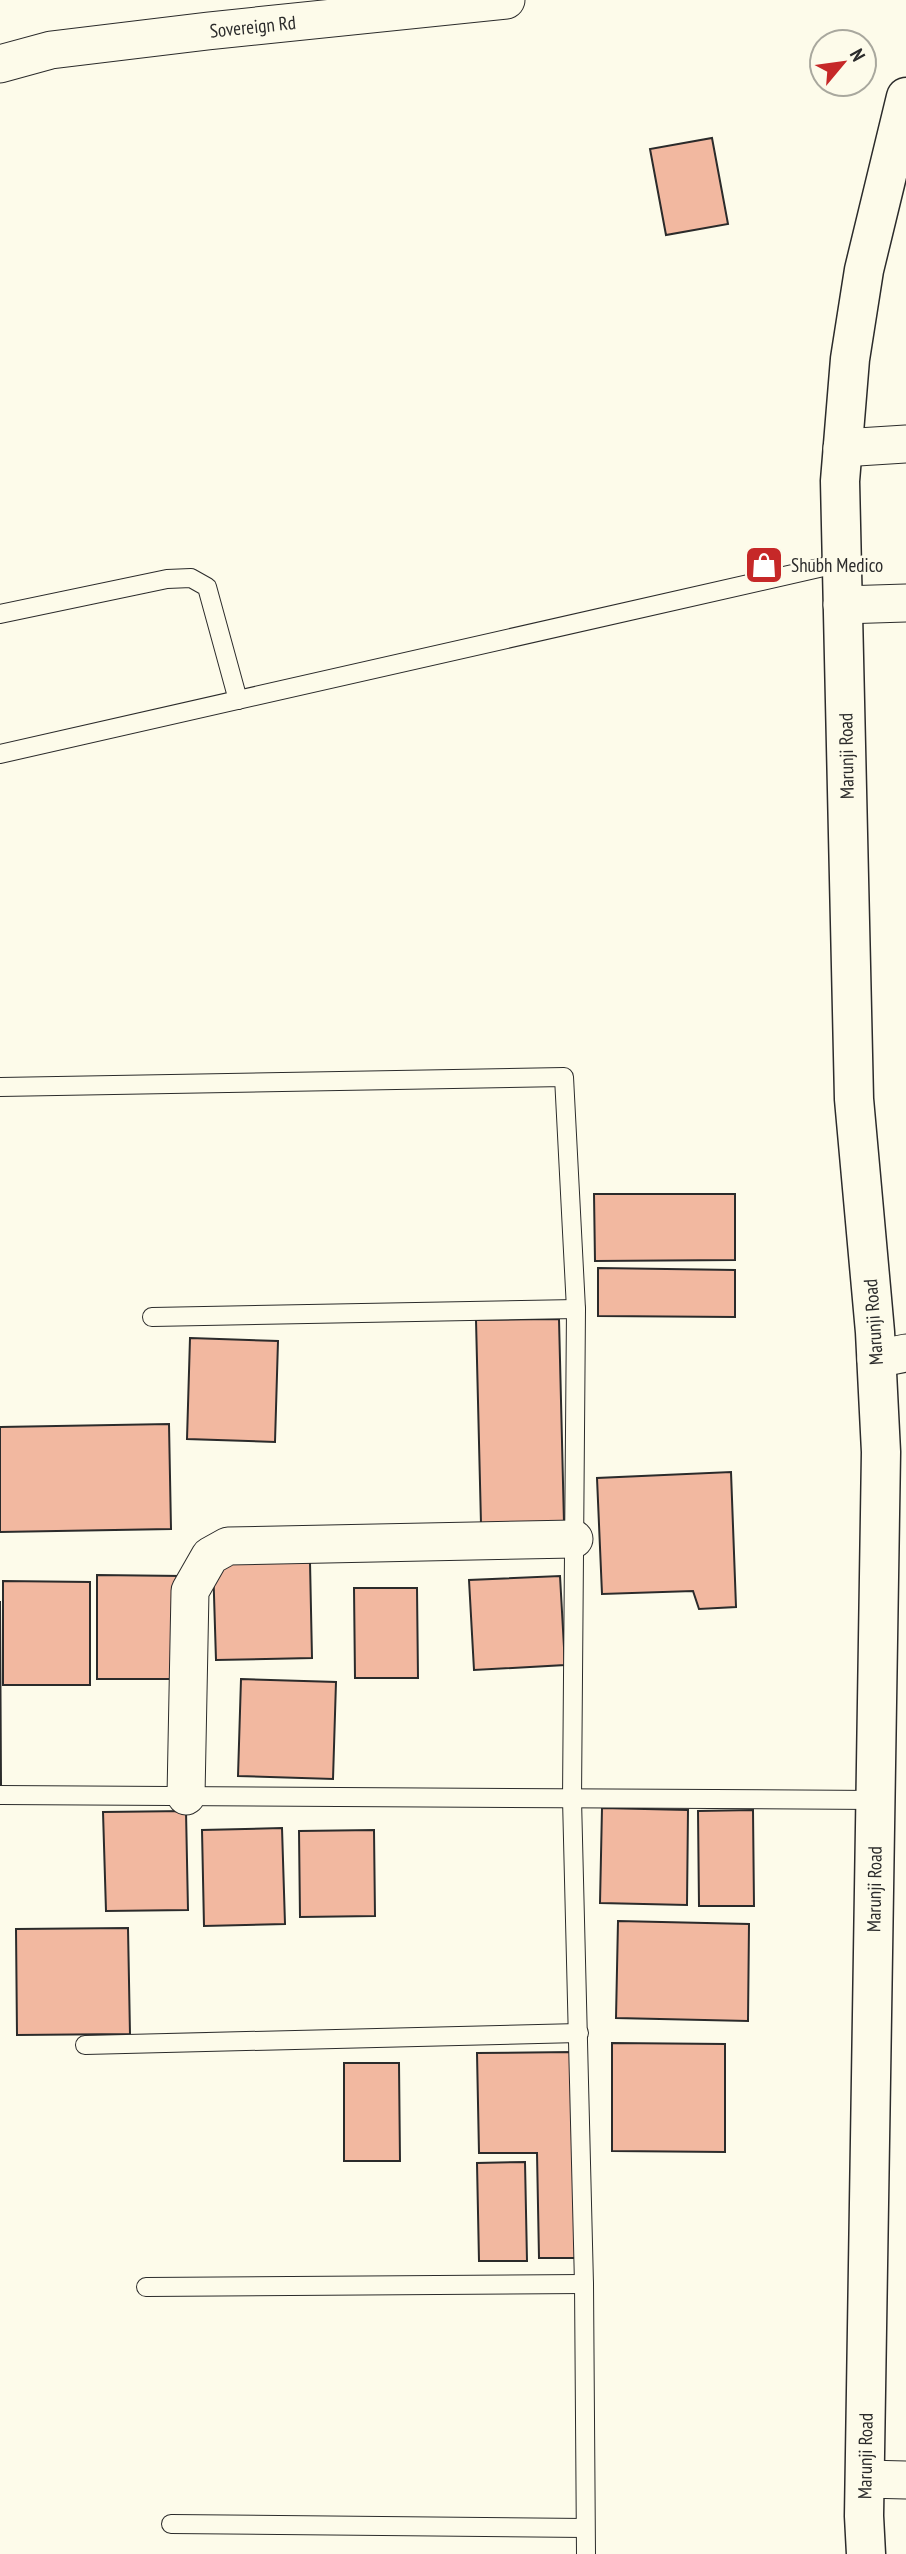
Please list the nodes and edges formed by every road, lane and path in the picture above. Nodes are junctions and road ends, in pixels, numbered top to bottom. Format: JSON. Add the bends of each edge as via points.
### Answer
{"nodes":[{"id":1,"x":506,"y":0,"type":"edge"},
{"id":2,"x":0,"y":64,"type":"edge"},
{"id":3,"x":906,"y":97,"type":"edge"},
{"id":4,"x":906,"y":444,"type":"edge"},
{"id":5,"x":842,"y":448,"type":"junction"},
{"id":6,"x":841,"y":563,"type":"junction"},
{"id":7,"x":906,"y":603,"type":"edge"},
{"id":8,"x":842,"y":605,"type":"junction"},
{"id":9,"x":0,"y":614,"type":"edge"},
{"id":10,"x":238,"y":699,"type":"junction"},
{"id":11,"x":0,"y":754,"type":"edge"},
{"id":12,"x":0,"y":1087,"type":"edge"},
{"id":13,"x":576,"y":1309,"type":"junction"},
{"id":14,"x":152,"y":1317,"type":"dead end"},
{"id":15,"x":891,"y":1356,"type":"edge"},
{"id":16,"x":574,"y":1539,"type":"junction"},
{"id":17,"x":0,"y":1795,"type":"edge"},
{"id":18,"x":187,"y":1796,"type":"junction"},
{"id":19,"x":572,"y":1798,"type":"junction"},
{"id":20,"x":875,"y":1800,"type":"junction"},
{"id":21,"x":579,"y":2033,"type":"junction"},
{"id":22,"x":85,"y":2045,"type":"dead end"},
{"id":23,"x":584,"y":2284,"type":"junction"},
{"id":24,"x":146,"y":2287,"type":"dead end"},
{"id":25,"x":865,"y":2479,"type":"junction"},
{"id":26,"x":906,"y":2480,"type":"edge"},
{"id":27,"x":171,"y":2524,"type":"dead end"},
{"id":28,"x":585,"y":2528,"type":"junction"},
{"id":29,"x":586,"y":2554,"type":"edge"},
{"id":30,"x":866,"y":2554,"type":"edge"}],
"edges":[{"from":1,"to":2,"type":"street","name":"Sovereign Rd","via":[[51,50]]},
{"from":3,"to":5,"type":"street","name":"Marunji Road","via":[[864,270]]},
{"from":4,"to":5,"type":"street"},
{"from":5,"to":6,"type":"street","name":"Marunji Road"},
{"from":6,"to":8,"type":"street","name":"Marunji Road"},
{"from":6,"to":10,"type":"lane"},
{"from":7,"to":8,"type":"street"},
{"from":8,"to":15,"type":"street","name":"Marunji Road","via":[[854,1099]]},
{"from":9,"to":10,"type":"lane","via":[[191,578],[207,587]]},
{"from":10,"to":11,"type":"lane"},
{"from":12,"to":13,"type":"lane","via":[[564,1077]]},
{"from":13,"to":14,"type":"lane"},
{"from":13,"to":16,"type":"lane"},
{"from":15,"to":20,"type":"street","name":"Marunji Road","via":[[881,1452]]},
{"from":16,"to":18,"type":"street","via":[[228,1546],[210,1556],[190,1591]]},
{"from":16,"to":19,"type":"lane"},
{"from":17,"to":18,"type":"lane"},
{"from":18,"to":19,"type":"lane"},
{"from":19,"to":20,"type":"lane"},
{"from":19,"to":21,"type":"lane"},
{"from":20,"to":25,"type":"street","name":"Marunji Road"},
{"from":21,"to":22,"type":"lane"},
{"from":21,"to":23,"type":"lane"},
{"from":23,"to":24,"type":"lane"},
{"from":23,"to":28,"type":"lane"},
{"from":25,"to":26,"type":"street"},
{"from":25,"to":30,"type":"street","name":"Marunji Road"},
{"from":27,"to":28,"type":"lane"},
{"from":28,"to":29,"type":"lane"}]}
